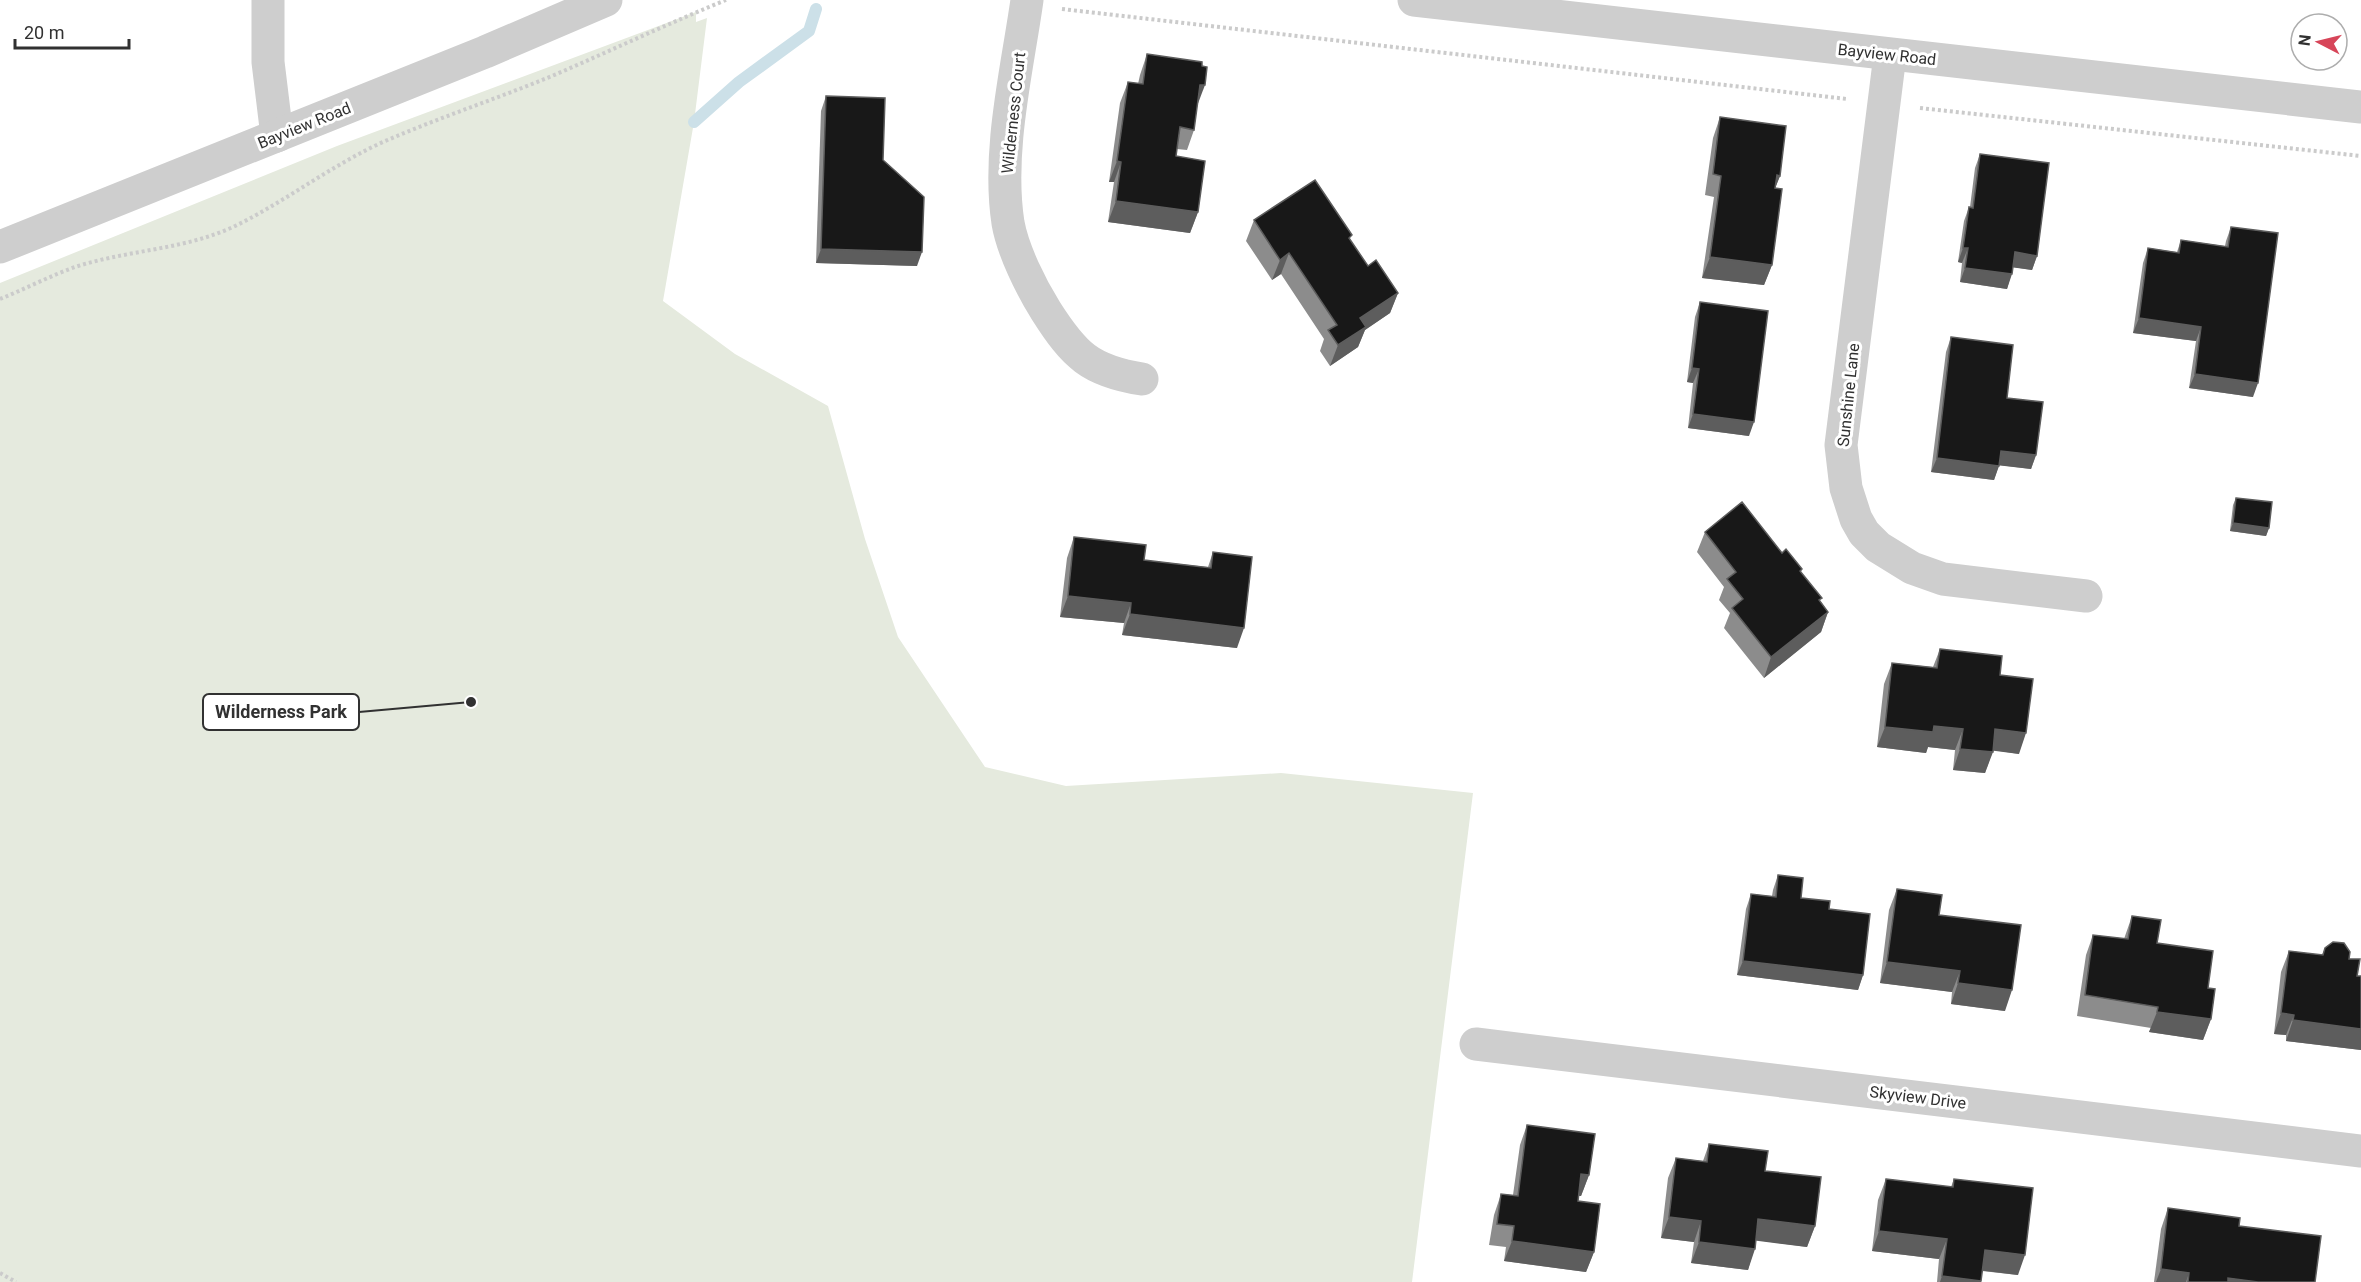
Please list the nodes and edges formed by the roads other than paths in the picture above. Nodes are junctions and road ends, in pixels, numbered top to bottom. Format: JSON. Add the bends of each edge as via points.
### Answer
{"nodes":[{"id":1,"x":268,"y":0,"type":"edge"},
{"id":2,"x":606,"y":0,"type":"edge"},
{"id":3,"x":1414,"y":0,"type":"edge"},
{"id":4,"x":1027,"y":2,"type":"edge"},
{"id":5,"x":1465,"y":3,"type":"edge"},
{"id":6,"x":1890,"y":55,"type":"junction"},
{"id":7,"x":2361,"y":107,"type":"edge"},
{"id":8,"x":277,"y":136,"type":"junction"},
{"id":9,"x":0,"y":247,"type":"edge"},
{"id":10,"x":1142,"y":380,"type":"dead end"},
{"id":11,"x":2086,"y":597,"type":"dead end"},
{"id":12,"x":1476,"y":1044,"type":"dead end"},
{"id":13,"x":2361,"y":1151,"type":"edge"}],
"edges":[{"from":1,"to":8,"type":"street","via":[[268,62]]},
{"from":2,"to":8,"type":"street","name":"Bayview Road"},
{"from":3,"to":5,"type":"street","name":"Bayview Road"},
{"from":4,"to":10,"type":"street","name":"Wilderness Court","via":[[1005,159],[1008,225],[1024,270],[1063,338],[1088,362],[1113,375]]},
{"from":5,"to":6,"type":"street","name":"Bayview Road"},
{"from":6,"to":7,"type":"street","name":"Bayview Road"},
{"from":6,"to":11,"type":"street","name":"Sunshine Lane","via":[[1841,445],[1846,488],[1856,519],[1878,548],[1912,568],[1943,579]]},
{"from":8,"to":9,"type":"street","name":"Bayview Road"},
{"from":12,"to":13,"type":"street","name":"Skyview Drive"}]}
